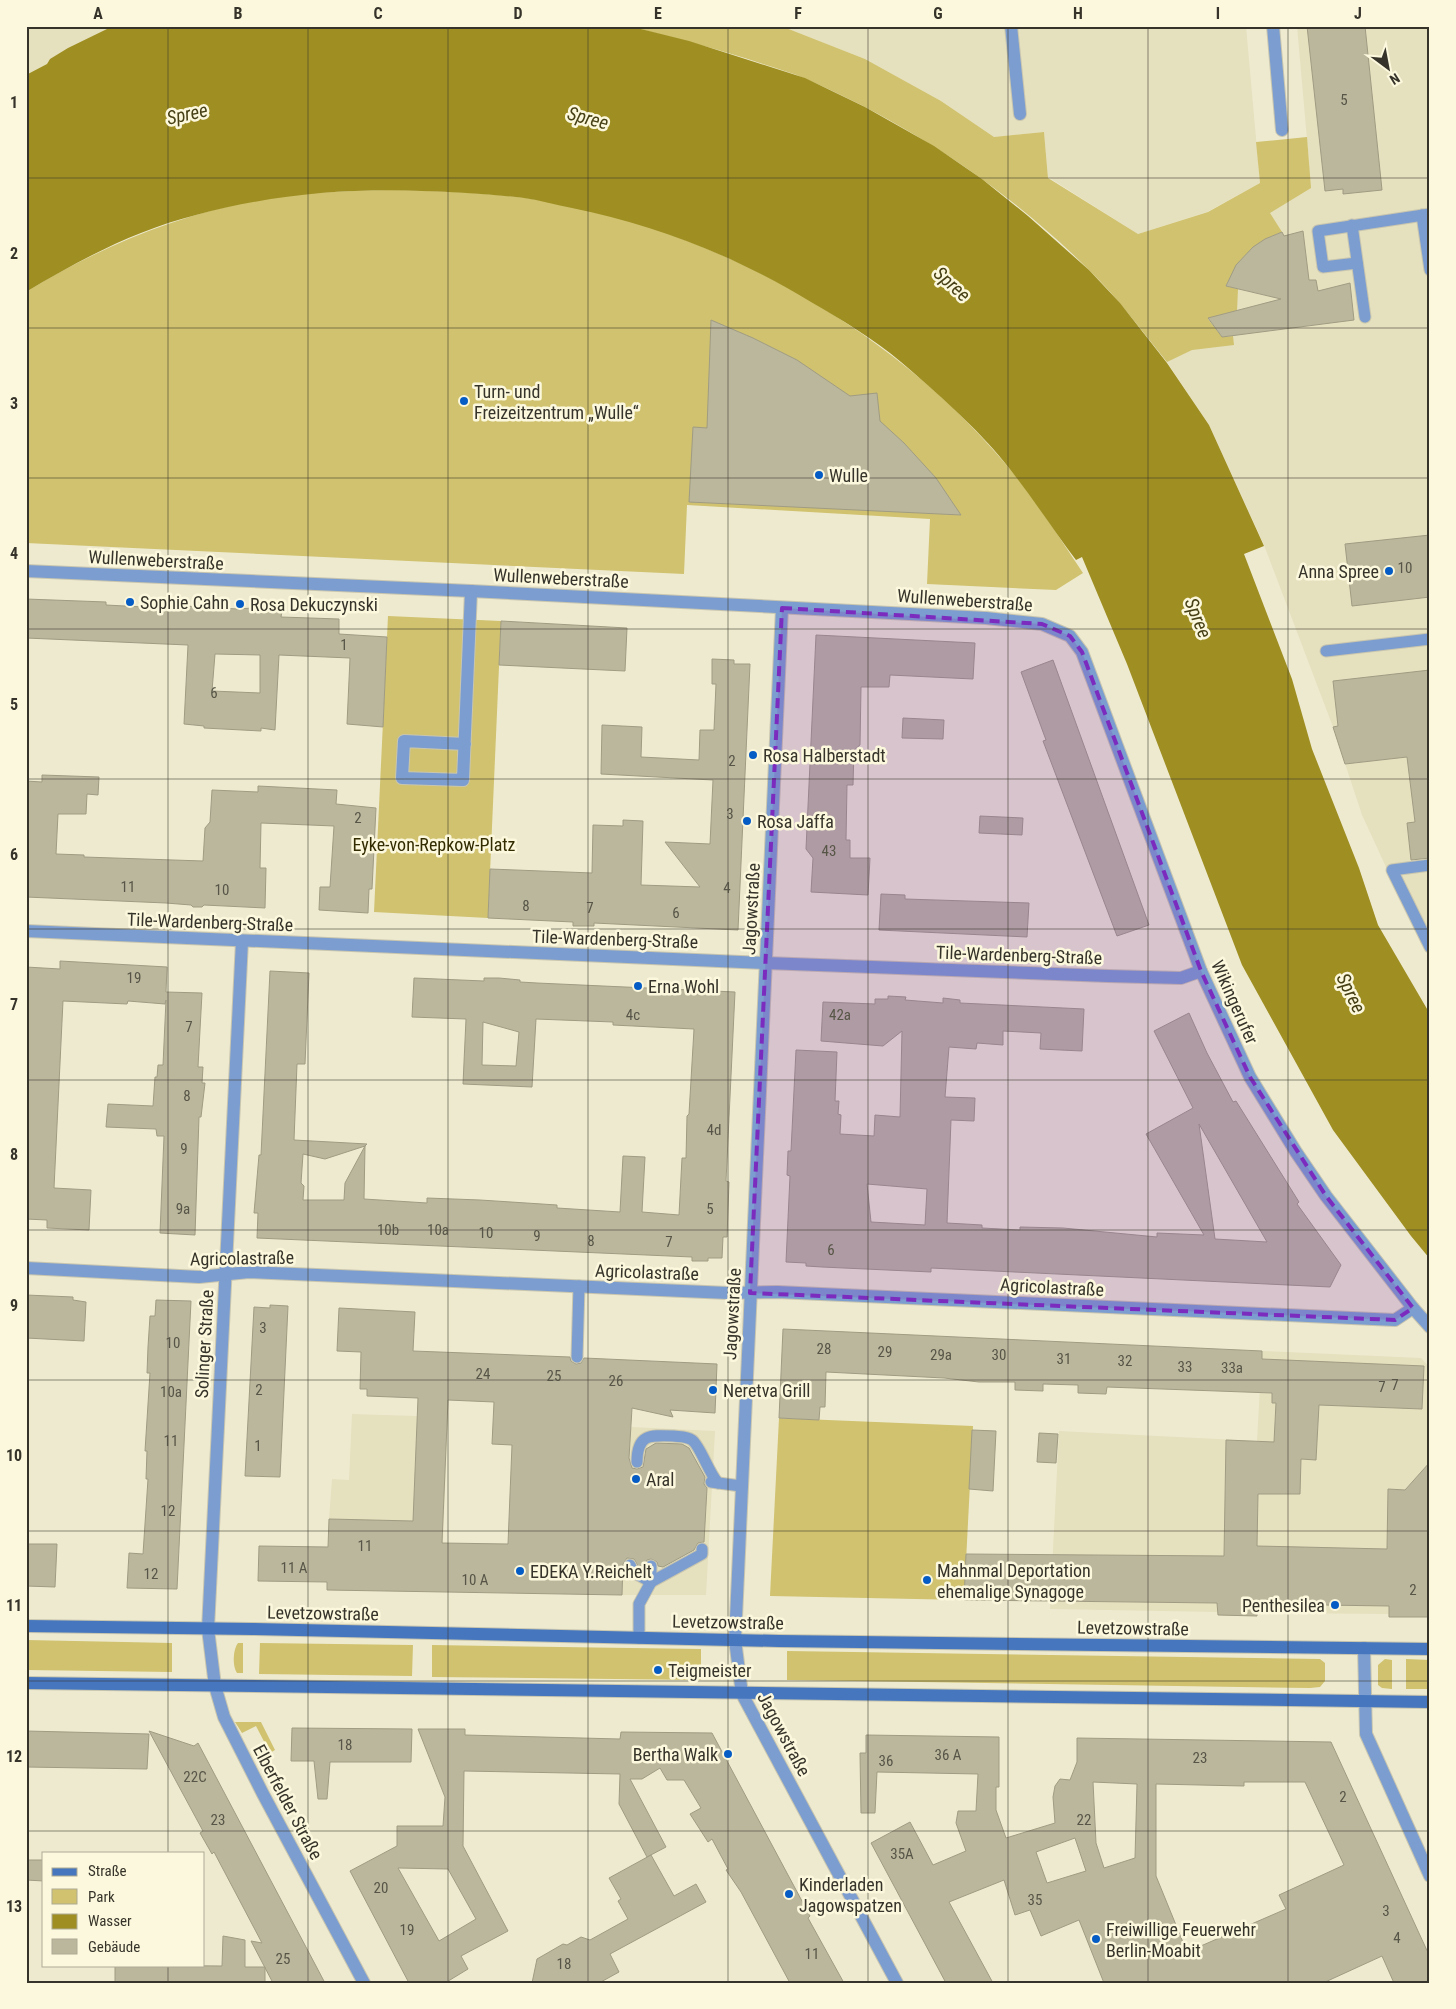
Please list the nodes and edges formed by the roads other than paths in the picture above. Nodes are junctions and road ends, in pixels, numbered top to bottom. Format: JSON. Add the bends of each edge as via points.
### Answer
{"nodes":[{"id":1,"x":1011,"y":26,"type":"edge"},
{"id":2,"x":1273,"y":26,"type":"edge"},
{"id":3,"x":1020,"y":114,"type":"dead end"},
{"id":4,"x":1282,"y":130,"type":"dead end"},
{"id":5,"x":1426,"y":214,"type":"edge"},
{"id":6,"x":1352,"y":225,"type":"junction"},
{"id":7,"x":1357,"y":262,"type":"junction"},
{"id":8,"x":1430,"y":270,"type":"edge"},
{"id":9,"x":1365,"y":317,"type":"dead end"},
{"id":10,"x":26,"y":571,"type":"edge"},
{"id":11,"x":471,"y":591,"type":"junction"},
{"id":12,"x":782,"y":608,"type":"junction"},
{"id":13,"x":1430,"y":639,"type":"edge"},
{"id":14,"x":1326,"y":651,"type":"dead end"},
{"id":15,"x":1082,"y":652,"type":"joint"},
{"id":16,"x":464,"y":744,"type":"junction"},
{"id":17,"x":1430,"y":865,"type":"edge"},
{"id":18,"x":26,"y":931,"type":"edge"},
{"id":19,"x":242,"y":941,"type":"junction"},
{"id":20,"x":1430,"y":947,"type":"edge"},
{"id":21,"x":766,"y":963,"type":"junction"},
{"id":22,"x":1201,"y":971,"type":"junction"},
{"id":23,"x":26,"y":1268,"type":"edge"},
{"id":24,"x":225,"y":1274,"type":"junction"},
{"id":25,"x":578,"y":1286,"type":"junction"},
{"id":26,"x":750,"y":1293,"type":"junction"},
{"id":27,"x":1413,"y":1308,"type":"junction"},
{"id":28,"x":1430,"y":1327,"type":"edge"},
{"id":29,"x":577,"y":1357,"type":"dead end"},
{"id":30,"x":637,"y":1462,"type":"dead end"},
{"id":31,"x":741,"y":1486,"type":"junction"},
{"id":32,"x":702,"y":1549,"type":"dead end"},
{"id":33,"x":630,"y":1565,"type":"dead end"},
{"id":34,"x":651,"y":1566,"type":"dead end"},
{"id":35,"x":651,"y":1582,"type":"junction"},
{"id":36,"x":26,"y":1626,"type":"edge"},
{"id":37,"x":208,"y":1629,"type":"junction"},
{"id":38,"x":639,"y":1638,"type":"junction"},
{"id":39,"x":735,"y":1640,"type":"junction"},
{"id":40,"x":1364,"y":1648,"type":"junction"},
{"id":41,"x":1430,"y":1649,"type":"edge"},
{"id":42,"x":26,"y":1683,"type":"edge"},
{"id":43,"x":215,"y":1686,"type":"junction"},
{"id":44,"x":742,"y":1694,"type":"junction"},
{"id":45,"x":1364,"y":1702,"type":"junction"},
{"id":46,"x":1430,"y":1702,"type":"edge"},
{"id":47,"x":1430,"y":1876,"type":"edge"},
{"id":48,"x":364,"y":1983,"type":"edge"},
{"id":49,"x":897,"y":1983,"type":"edge"}],
"edges":[{"from":1,"to":3,"type":"street"},
{"from":2,"to":4,"type":"street"},
{"from":5,"to":6,"type":"lane"},
{"from":5,"to":8,"type":"lane"},
{"from":6,"to":7,"type":"lane"},
{"from":6,"to":7,"type":"lane","via":[[1318,231],[1323,267]]},
{"from":7,"to":9,"type":"lane"},
{"from":10,"to":11,"type":"street","name":"Wullenweberstraße"},
{"from":11,"to":12,"type":"street","name":"Wullenweberstraße"},
{"from":11,"to":16,"type":"street"},
{"from":12,"to":15,"type":"street","name":"Wullenweberstraße","via":[[959,616],[1042,624],[1070,636]]},
{"from":12,"to":21,"type":"street","name":"Jagowstraße"},
{"from":13,"to":14,"type":"lane"},
{"from":15,"to":22,"type":"street","name":"Wikingerufer"},
{"from":16,"to":16,"type":"street","via":[[404,741],[402,778],[463,780]]},
{"from":17,"to":20,"type":"lane","via":[[1392,870]]},
{"from":18,"to":19,"type":"street","name":"Tile-Wardenberg-Straße"},
{"from":19,"to":21,"type":"street","name":"Tile-Wardenberg-Straße"},
{"from":19,"to":24,"type":"street","name":"Solinger Straße"},
{"from":21,"to":22,"type":"street","name":"Tile-Wardenberg-Straße","via":[[1181,978]]},
{"from":21,"to":26,"type":"street","name":"Jagowstraße"},
{"from":22,"to":27,"type":"street","name":"Wikingerufer","via":[[1250,1077],[1296,1152]]},
{"from":23,"to":24,"type":"street","name":"Agricolastraße","via":[[199,1277]]},
{"from":24,"to":25,"type":"street","name":"Agricolastraße","via":[[249,1272]]},
{"from":24,"to":37,"type":"street","name":"Solinger Straße"},
{"from":25,"to":26,"type":"street","name":"Agricolastraße"},
{"from":25,"to":29,"type":"lane"},
{"from":26,"to":27,"type":"street","name":"Agricolastraße","via":[[1395,1320]]},
{"from":26,"to":31,"type":"street","name":"Jagowstraße"},
{"from":27,"to":28,"type":"street","name":"Wikingerufer"},
{"from":30,"to":31,"type":"lane","via":[[637,1450],[642,1440],[653,1435],[686,1437],[693,1441],[713,1483]]},
{"from":31,"to":39,"type":"street","name":"Jagowstraße"},
{"from":32,"to":35,"type":"lane","via":[[702,1554],[678,1564]]},
{"from":33,"to":35,"type":"lane","via":[[633,1572]]},
{"from":34,"to":35,"type":"lane"},
{"from":35,"to":38,"type":"lane","via":[[639,1604]]},
{"from":36,"to":37,"type":"main road","name":"Levetzowstraße"},
{"from":37,"to":38,"type":"main road","name":"Levetzowstraße"},
{"from":37,"to":43,"type":"street","name":"Elberfelder Straße"},
{"from":38,"to":39,"type":"main road","name":"Levetzowstraße"},
{"from":39,"to":40,"type":"main road","name":"Levetzowstraße"},
{"from":39,"to":44,"type":"street","name":"Jagowstraße"},
{"from":40,"to":41,"type":"main road","name":"Levetzowstraße"},
{"from":40,"to":45,"type":"street"},
{"from":42,"to":43,"type":"main road"},
{"from":43,"to":44,"type":"main road"},
{"from":43,"to":48,"type":"street","name":"Elberfelder Straße","via":[[227,1723]]},
{"from":44,"to":45,"type":"main road"},
{"from":44,"to":49,"type":"street","name":"Jagowstraße"},
{"from":45,"to":46,"type":"main road"},
{"from":45,"to":47,"type":"street","via":[[1366,1734]]}]}
